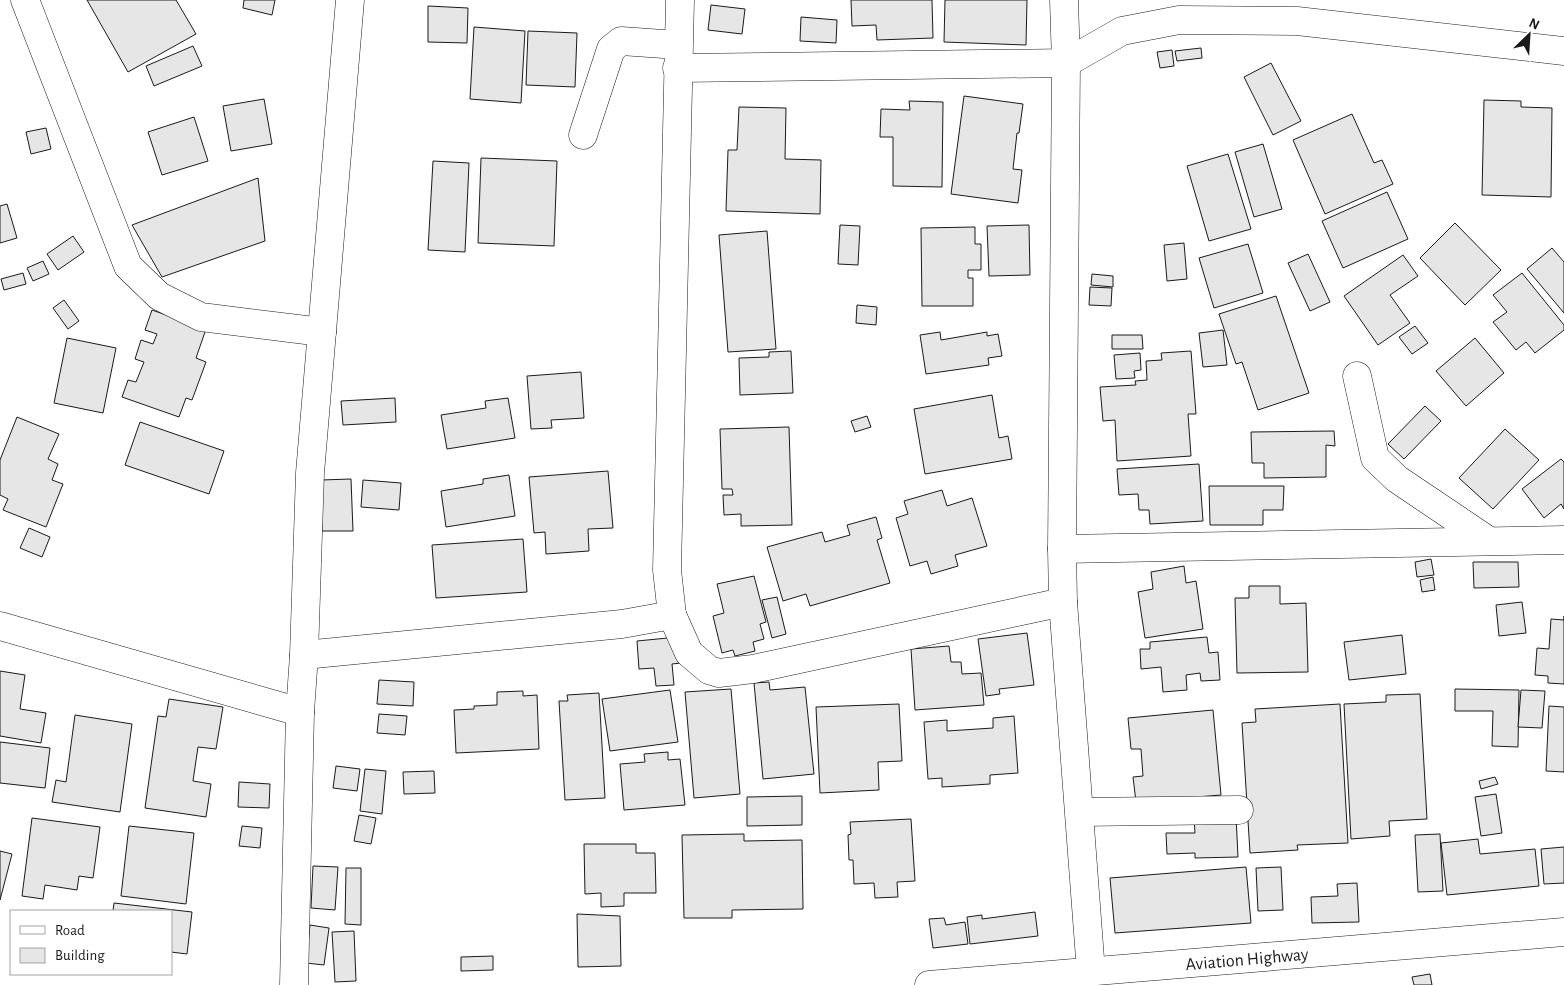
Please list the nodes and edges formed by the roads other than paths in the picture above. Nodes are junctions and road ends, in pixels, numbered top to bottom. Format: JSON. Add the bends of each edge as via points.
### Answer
{"nodes":[{"id":1,"x":25,"y":0,"type":"edge"},
{"id":2,"x":350,"y":0,"type":"edge"},
{"id":3,"x":680,"y":0,"type":"edge"},
{"id":4,"x":1064,"y":0,"type":"edge"},
{"id":5,"x":1564,"y":50,"type":"edge"},
{"id":6,"x":678,"y":56,"type":"junction"},
{"id":7,"x":1066,"y":63,"type":"junction"},
{"id":8,"x":583,"y":135,"type":"dead end"},
{"id":9,"x":322,"y":332,"type":"junction"},
{"id":10,"x":1356,"y":376,"type":"dead end"},
{"id":11,"x":1564,"y":540,"type":"edge"},
{"id":12,"x":1490,"y":542,"type":"junction"},
{"id":13,"x":1062,"y":549,"type":"junction"},
{"id":14,"x":1064,"y":602,"type":"junction"},
{"id":15,"x":672,"y":615,"type":"junction"},
{"id":16,"x":0,"y":626,"type":"edge"},
{"id":17,"x":304,"y":655,"type":"junction"},
{"id":18,"x":300,"y":712,"type":"junction"},
{"id":19,"x":1239,"y":810,"type":"dead end"},
{"id":20,"x":1080,"y":812,"type":"junction"},
{"id":21,"x":1564,"y":932,"type":"edge"},
{"id":22,"x":1091,"y":972,"type":"junction"},
{"id":23,"x":294,"y":985,"type":"edge"},
{"id":24,"x":929,"y":985,"type":"edge"}],
"edges":[{"from":1,"to":9,"type":"street","via":[[128,266],[159,296],[201,316]]},
{"from":2,"to":9,"type":"street"},
{"from":3,"to":6,"type":"street"},
{"from":4,"to":7,"type":"street"},
{"from":5,"to":7,"type":"street","via":[[1297,22],[1179,20],[1122,31]]},
{"from":6,"to":7,"type":"street"},
{"from":6,"to":8,"type":"street","via":[[621,41],[611,48]]},
{"from":6,"to":15,"type":"street","via":[[667,570]]},
{"from":7,"to":13,"type":"street"},
{"from":9,"to":17,"type":"street","via":[[310,473]]},
{"from":10,"to":12,"type":"street","via":[[1375,458],[1397,479]]},
{"from":11,"to":12,"type":"street"},
{"from":12,"to":13,"type":"street"},
{"from":13,"to":14,"type":"street"},
{"from":14,"to":15,"type":"street","via":[[753,669],[720,673],[709,670],[689,653]]},
{"from":14,"to":20,"type":"street"},
{"from":15,"to":17,"type":"street","via":[[622,624]]},
{"from":16,"to":18,"type":"street"},
{"from":17,"to":18,"type":"street"},
{"from":18,"to":23,"type":"street"},
{"from":19,"to":20,"type":"street"},
{"from":20,"to":22,"type":"street"},
{"from":21,"to":22,"type":"street","name":"Aviation Highway"},
{"from":22,"to":24,"type":"street","name":"Aviation Highway"}]}
